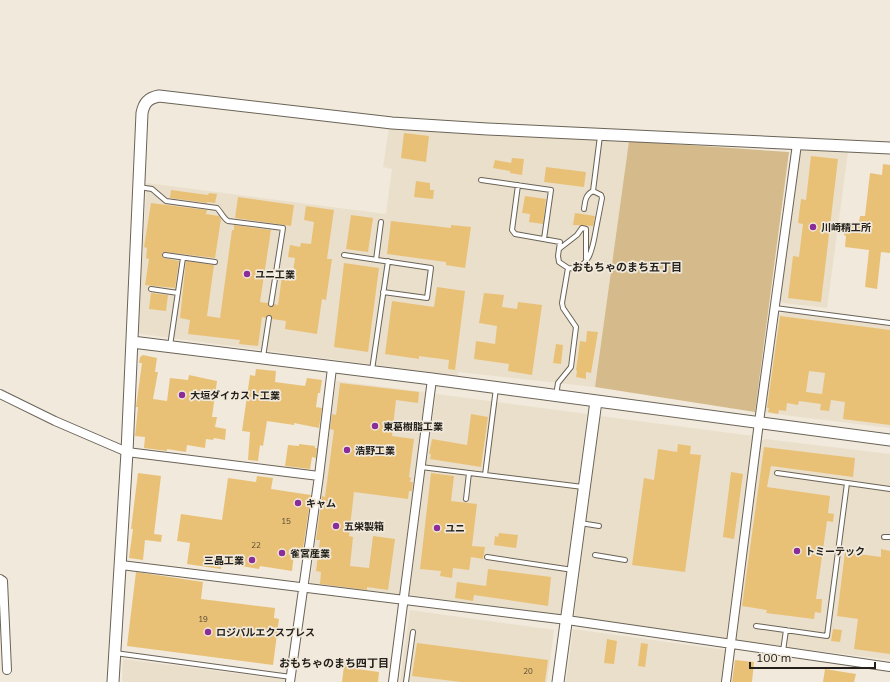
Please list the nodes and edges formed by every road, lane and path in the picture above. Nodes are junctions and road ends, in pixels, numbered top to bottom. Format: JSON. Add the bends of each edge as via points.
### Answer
{"nodes":[{"id":1,"x":601,"y":134,"type":"junction"},
{"id":2,"x":797,"y":144,"type":"junction"},
{"id":3,"x":890,"y":148,"type":"edge"},
{"id":4,"x":481,"y":180,"type":"dead end"},
{"id":5,"x":518,"y":185,"type":"junction"},
{"id":6,"x":139,"y":187,"type":"junction"},
{"id":7,"x":593,"y":191,"type":"junction"},
{"id":8,"x":584,"y":209,"type":"dead end"},
{"id":9,"x":381,"y":222,"type":"dead end"},
{"id":10,"x":544,"y":239,"type":"junction"},
{"id":11,"x":559,"y":249,"type":"junction"},
{"id":12,"x":164,"y":255,"type":"dead end"},
{"id":13,"x":344,"y":255,"type":"dead end"},
{"id":14,"x":183,"y":258,"type":"junction"},
{"id":15,"x":376,"y":260,"type":"junction"},
{"id":16,"x":586,"y":260,"type":"junction"},
{"id":17,"x":388,"y":261,"type":"junction"},
{"id":18,"x":215,"y":262,"type":"dead end"},
{"id":19,"x":568,"y":268,"type":"junction"},
{"id":20,"x":151,"y":289,"type":"dead end"},
{"id":21,"x":383,"y":292,"type":"junction"},
{"id":22,"x":178,"y":293,"type":"junction"},
{"id":23,"x":271,"y":304,"type":"dead end"},
{"id":24,"x":775,"y":308,"type":"junction"},
{"id":25,"x":269,"y":318,"type":"dead end"},
{"id":26,"x":890,"y":323,"type":"edge"},
{"id":27,"x":132,"y":342,"type":"junction"},
{"id":28,"x":170,"y":347,"type":"junction"},
{"id":29,"x":263,"y":359,"type":"junction"},
{"id":30,"x":332,"y":368,"type":"junction"},
{"id":31,"x":372,"y":372,"type":"junction"},
{"id":32,"x":432,"y":379,"type":"junction"},
{"id":33,"x":496,"y":388,"type":"junction"},
{"id":34,"x":0,"y":394,"type":"edge"},
{"id":35,"x":556,"y":396,"type":"junction"},
{"id":36,"x":596,"y":401,"type":"junction"},
{"id":37,"x":759,"y":422,"type":"junction"},
{"id":38,"x":890,"y":440,"type":"edge"},
{"id":39,"x":127,"y":452,"type":"junction"},
{"id":40,"x":420,"y":467,"type":"junction"},
{"id":41,"x":469,"y":473,"type":"junction"},
{"id":42,"x":777,"y":473,"type":"dead end"},
{"id":43,"x":485,"y":475,"type":"junction"},
{"id":44,"x":319,"y":476,"type":"junction"},
{"id":45,"x":847,"y":483,"type":"junction"},
{"id":46,"x":584,"y":487,"type":"junction"},
{"id":47,"x":890,"y":489,"type":"edge"},
{"id":48,"x":466,"y":499,"type":"dead end"},
{"id":49,"x":579,"y":523,"type":"junction"},
{"id":50,"x":600,"y":526,"type":"dead end"},
{"id":51,"x":884,"y":537,"type":"dead end"},
{"id":52,"x":890,"y":537,"type":"edge"},
{"id":53,"x":595,"y":556,"type":"dead end"},
{"id":54,"x":487,"y":557,"type":"dead end"},
{"id":55,"x":625,"y":560,"type":"dead end"},
{"id":56,"x":121,"y":565,"type":"junction"},
{"id":57,"x":573,"y":570,"type":"junction"},
{"id":58,"x":0,"y":579,"type":"edge"},
{"id":59,"x":304,"y":587,"type":"junction"},
{"id":60,"x":404,"y":600,"type":"junction"},
{"id":61,"x":567,"y":620,"type":"junction"},
{"id":62,"x":756,"y":626,"type":"dead end"},
{"id":63,"x":786,"y":630,"type":"junction"},
{"id":64,"x":413,"y":632,"type":"dead end"},
{"id":65,"x":732,"y":644,"type":"junction"},
{"id":66,"x":783,"y":651,"type":"junction"},
{"id":67,"x":115,"y":653,"type":"junction"},
{"id":68,"x":890,"y":667,"type":"edge"},
{"id":69,"x":7,"y":670,"type":"dead end"},
{"id":70,"x":291,"y":680,"type":"edge"},
{"id":71,"x":113,"y":682,"type":"edge"},
{"id":72,"x":393,"y":682,"type":"edge"},
{"id":73,"x":406,"y":682,"type":"edge"},
{"id":74,"x":558,"y":682,"type":"edge"},
{"id":75,"x":726,"y":682,"type":"edge"}],
"edges":[{"from":1,"to":2,"type":"street"},
{"from":1,"to":6,"type":"street","via":[[392,123],[158,96],[152,97],[143,106]]},
{"from":1,"to":7,"type":"lane"},
{"from":2,"to":3,"type":"street"},
{"from":2,"to":24,"type":"street"},
{"from":4,"to":5,"type":"lane"},
{"from":5,"to":10,"type":"lane","via":[[513,233]]},
{"from":5,"to":10,"type":"lane","via":[[551,190]]},
{"from":6,"to":23,"type":"lane","via":[[152,189],[166,201],[217,208],[228,221],[283,228]]},
{"from":6,"to":27,"type":"street"},
{"from":7,"to":8,"type":"lane","via":[[586,196]]},
{"from":7,"to":16,"type":"lane","via":[[602,198],[592,251]]},
{"from":9,"to":15,"type":"lane"},
{"from":10,"to":11,"type":"lane","via":[[560,242]]},
{"from":11,"to":16,"type":"lane","via":[[582,228],[586,229]]},
{"from":11,"to":19,"type":"lane","via":[[560,262]]},
{"from":12,"to":14,"type":"lane"},
{"from":13,"to":15,"type":"lane"},
{"from":14,"to":18,"type":"lane"},
{"from":14,"to":22,"type":"lane"},
{"from":15,"to":17,"type":"lane"},
{"from":16,"to":19,"type":"lane","via":[[581,266]]},
{"from":17,"to":21,"type":"lane"},
{"from":17,"to":21,"type":"lane","via":[[431,268],[427,298]]},
{"from":19,"to":35,"type":"lane","via":[[562,303],[576,327],[571,368],[558,383]]},
{"from":20,"to":22,"type":"lane"},
{"from":21,"to":31,"type":"lane"},
{"from":22,"to":28,"type":"lane"},
{"from":24,"to":26,"type":"lane"},
{"from":24,"to":37,"type":"street"},
{"from":25,"to":29,"type":"lane"},
{"from":27,"to":28,"type":"street"},
{"from":27,"to":39,"type":"street"},
{"from":28,"to":29,"type":"street"},
{"from":29,"to":30,"type":"street"},
{"from":30,"to":31,"type":"street"},
{"from":30,"to":44,"type":"street"},
{"from":31,"to":32,"type":"street"},
{"from":32,"to":33,"type":"street"},
{"from":32,"to":40,"type":"street"},
{"from":33,"to":35,"type":"street"},
{"from":33,"to":43,"type":"lane"},
{"from":34,"to":39,"type":"street"},
{"from":35,"to":36,"type":"street"},
{"from":36,"to":37,"type":"street"},
{"from":36,"to":46,"type":"street"},
{"from":37,"to":38,"type":"street"},
{"from":37,"to":65,"type":"street"},
{"from":39,"to":44,"type":"street"},
{"from":39,"to":56,"type":"street"},
{"from":40,"to":41,"type":"lane"},
{"from":40,"to":60,"type":"street"},
{"from":41,"to":43,"type":"lane"},
{"from":41,"to":48,"type":"lane"},
{"from":42,"to":45,"type":"lane"},
{"from":43,"to":46,"type":"lane"},
{"from":44,"to":59,"type":"street"},
{"from":45,"to":47,"type":"lane"},
{"from":45,"to":63,"type":"lane","via":[[826,636]]},
{"from":46,"to":49,"type":"street"},
{"from":49,"to":50,"type":"lane"},
{"from":49,"to":57,"type":"street"},
{"from":51,"to":52,"type":"lane"},
{"from":53,"to":55,"type":"lane"},
{"from":54,"to":57,"type":"lane"},
{"from":56,"to":59,"type":"street"},
{"from":56,"to":67,"type":"street"},
{"from":57,"to":61,"type":"street"},
{"from":58,"to":69,"type":"street","via":[[3,581]]},
{"from":59,"to":60,"type":"street"},
{"from":59,"to":70,"type":"street"},
{"from":60,"to":61,"type":"street"},
{"from":60,"to":72,"type":"street"},
{"from":61,"to":65,"type":"street"},
{"from":61,"to":74,"type":"street"},
{"from":62,"to":63,"type":"lane"},
{"from":63,"to":66,"type":"lane"},
{"from":64,"to":73,"type":"lane"},
{"from":65,"to":66,"type":"street"},
{"from":65,"to":75,"type":"street"},
{"from":66,"to":68,"type":"street"},
{"from":67,"to":70,"type":"lane"},
{"from":67,"to":71,"type":"street"}]}
